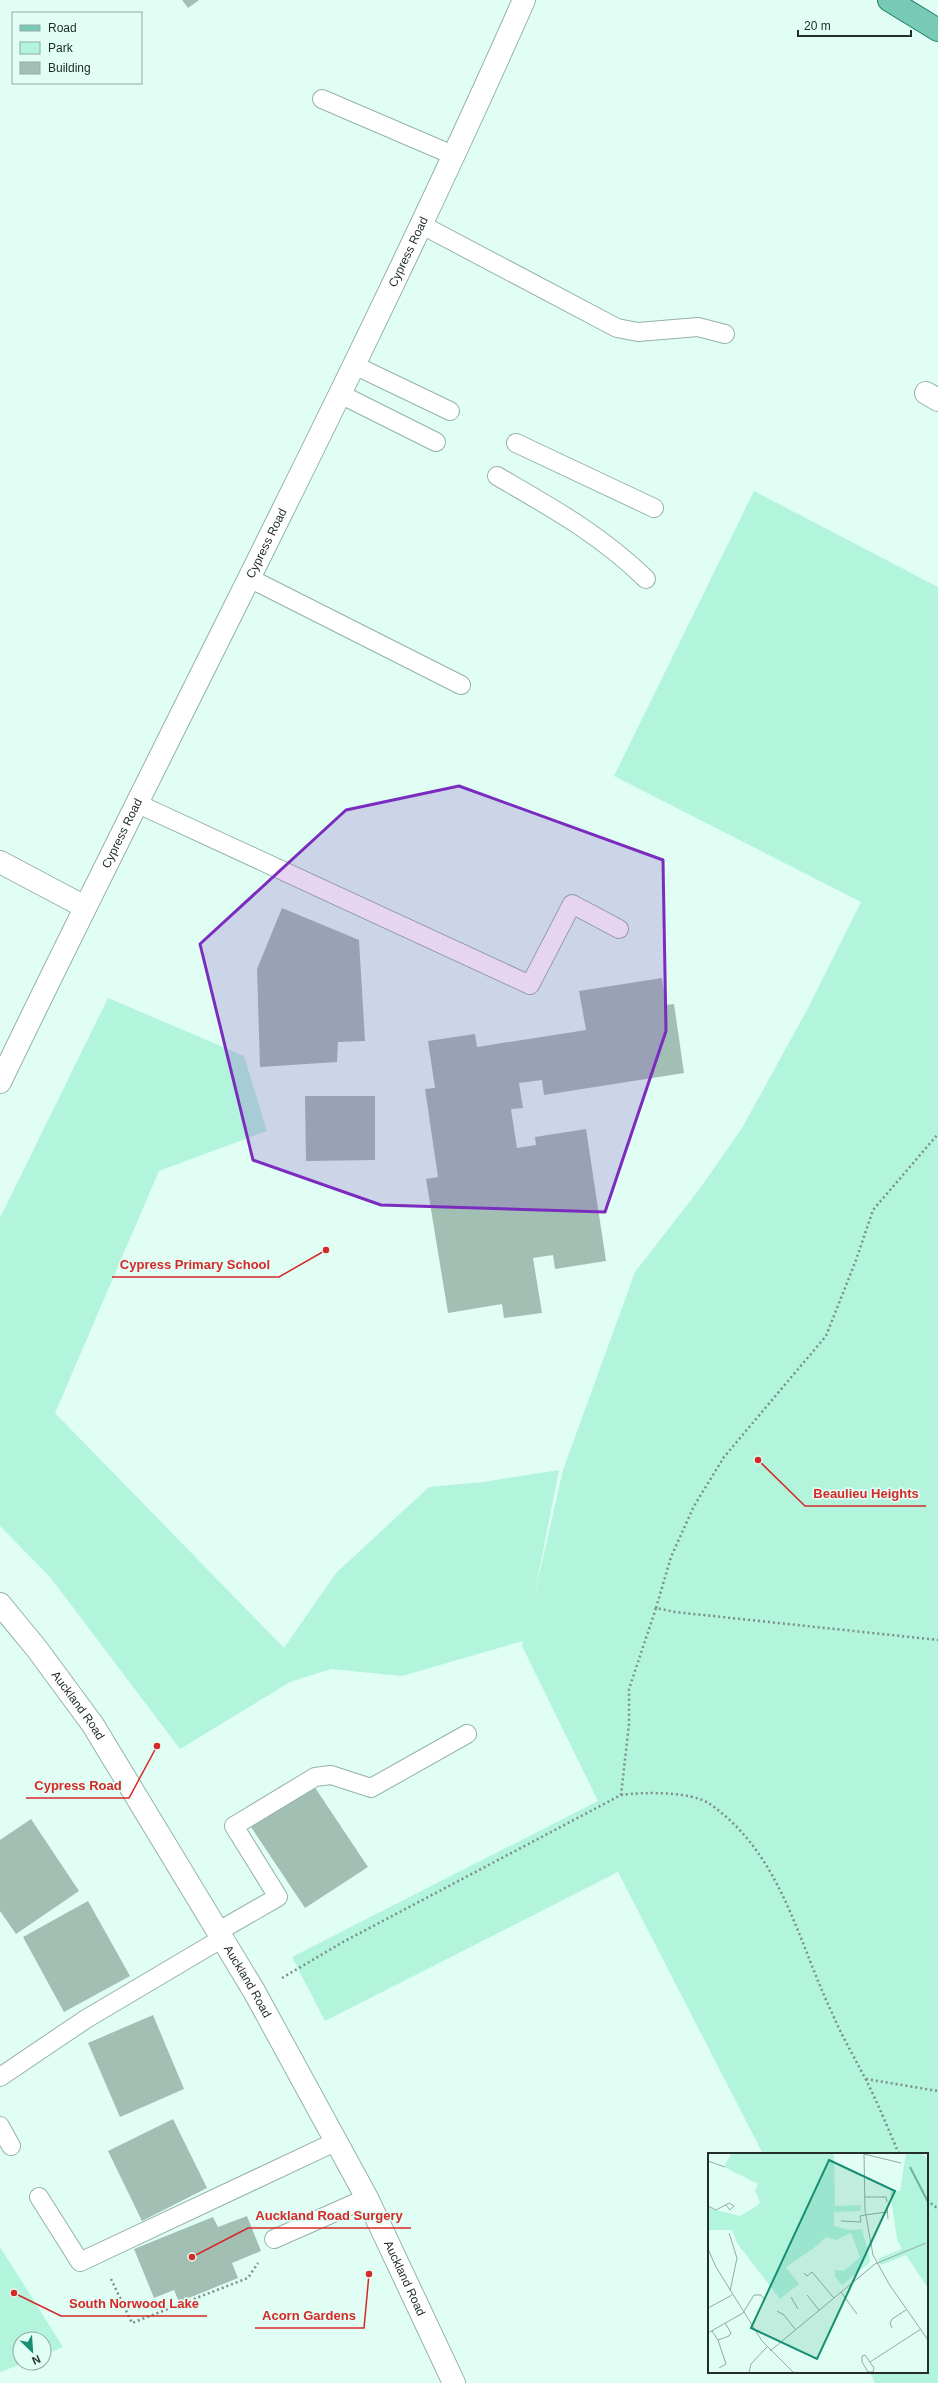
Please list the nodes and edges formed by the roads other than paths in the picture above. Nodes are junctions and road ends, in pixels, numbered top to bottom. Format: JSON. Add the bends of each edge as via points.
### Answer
{"nodes":[{"id":1,"x":524,"y":0,"type":"edge"},
{"id":2,"x":889,"y":0,"type":"edge"},
{"id":3,"x":938,"y":30,"type":"edge"},
{"id":4,"x":322,"y":99,"type":"dead end"},
{"id":5,"x":455,"y":156,"type":"junction"},
{"id":6,"x":422,"y":225,"type":"junction"},
{"id":7,"x":725,"y":334,"type":"dead end"},
{"id":8,"x":354,"y":365,"type":"junction"},
{"id":9,"x":340,"y":394,"type":"junction"},
{"id":10,"x":450,"y":411,"type":"dead end"},
{"id":11,"x":436,"y":442,"type":"dead end"},
{"id":12,"x":516,"y":443,"type":"dead end"},
{"id":13,"x":497,"y":476,"type":"dead end"},
{"id":14,"x":654,"y":508,"type":"dead end"},
{"id":15,"x":249,"y":578,"type":"junction"},
{"id":16,"x":646,"y":579,"type":"dead end"},
{"id":17,"x":461,"y":685,"type":"dead end"},
{"id":18,"x":136,"y":803,"type":"junction"},
{"id":19,"x":0,"y":862,"type":"edge"},
{"id":20,"x":85,"y":907,"type":"junction"},
{"id":21,"x":619,"y":929,"type":"dead end"},
{"id":22,"x":0,"y":1082,"type":"edge"},
{"id":23,"x":0,"y":1604,"type":"edge"},
{"id":24,"x":467,"y":1734,"type":"dead end"},
{"id":25,"x":219,"y":1935,"type":"junction"},
{"id":26,"x":0,"y":2077,"type":"edge"},
{"id":27,"x":0,"y":2126,"type":"edge"},
{"id":28,"x":337,"y":2141,"type":"junction"},
{"id":29,"x":11,"y":2146,"type":"dead end"},
{"id":30,"x":39,"y":2197,"type":"dead end"},
{"id":31,"x":368,"y":2198,"type":"junction"},
{"id":32,"x":274,"y":2239,"type":"road end"},
{"id":33,"x":454,"y":2383,"type":"edge"}],
"edges":[{"from":1,"to":5,"type":"street","name":"Cypress Road"},
{"from":2,"to":3,"type":"main road"},
{"from":4,"to":5,"type":"lane"},
{"from":5,"to":6,"type":"street","name":"Cypress Road"},
{"from":6,"to":7,"type":"lane","via":[[617,328],[638,332],[698,327]]},
{"from":6,"to":8,"type":"street","name":"Cypress Road"},
{"from":8,"to":9,"type":"street","name":"Cypress Road"},
{"from":8,"to":10,"type":"lane"},
{"from":9,"to":11,"type":"lane"},
{"from":9,"to":15,"type":"street","name":"Cypress Road"},
{"from":12,"to":14,"type":"lane"},
{"from":13,"to":16,"type":"lane","via":[[584,527],[610,546]]},
{"from":15,"to":17,"type":"lane"},
{"from":15,"to":18,"type":"street","name":"Cypress Road"},
{"from":18,"to":20,"type":"street","name":"Cypress Road"},
{"from":18,"to":21,"type":"lane","via":[[530,985],[572,904]]},
{"from":19,"to":20,"type":"street"},
{"from":20,"to":22,"type":"street","name":"Cypress Road"},
{"from":23,"to":25,"type":"street","name":"Auckland Road","via":[[37,1649],[93,1726]]},
{"from":24,"to":25,"type":"lane","via":[[371,1788],[331,1775],[316,1776],[234,1826],[278,1897]]},
{"from":25,"to":26,"type":"lane"},
{"from":25,"to":28,"type":"street","name":"Auckland Road","via":[[254,1991]]},
{"from":27,"to":29,"type":"lane"},
{"from":28,"to":30,"type":"lane","via":[[80,2262]]},
{"from":28,"to":31,"type":"street","name":"Auckland Road"},
{"from":31,"to":32,"type":"lane"},
{"from":31,"to":33,"type":"street","name":"Auckland Road"}]}
